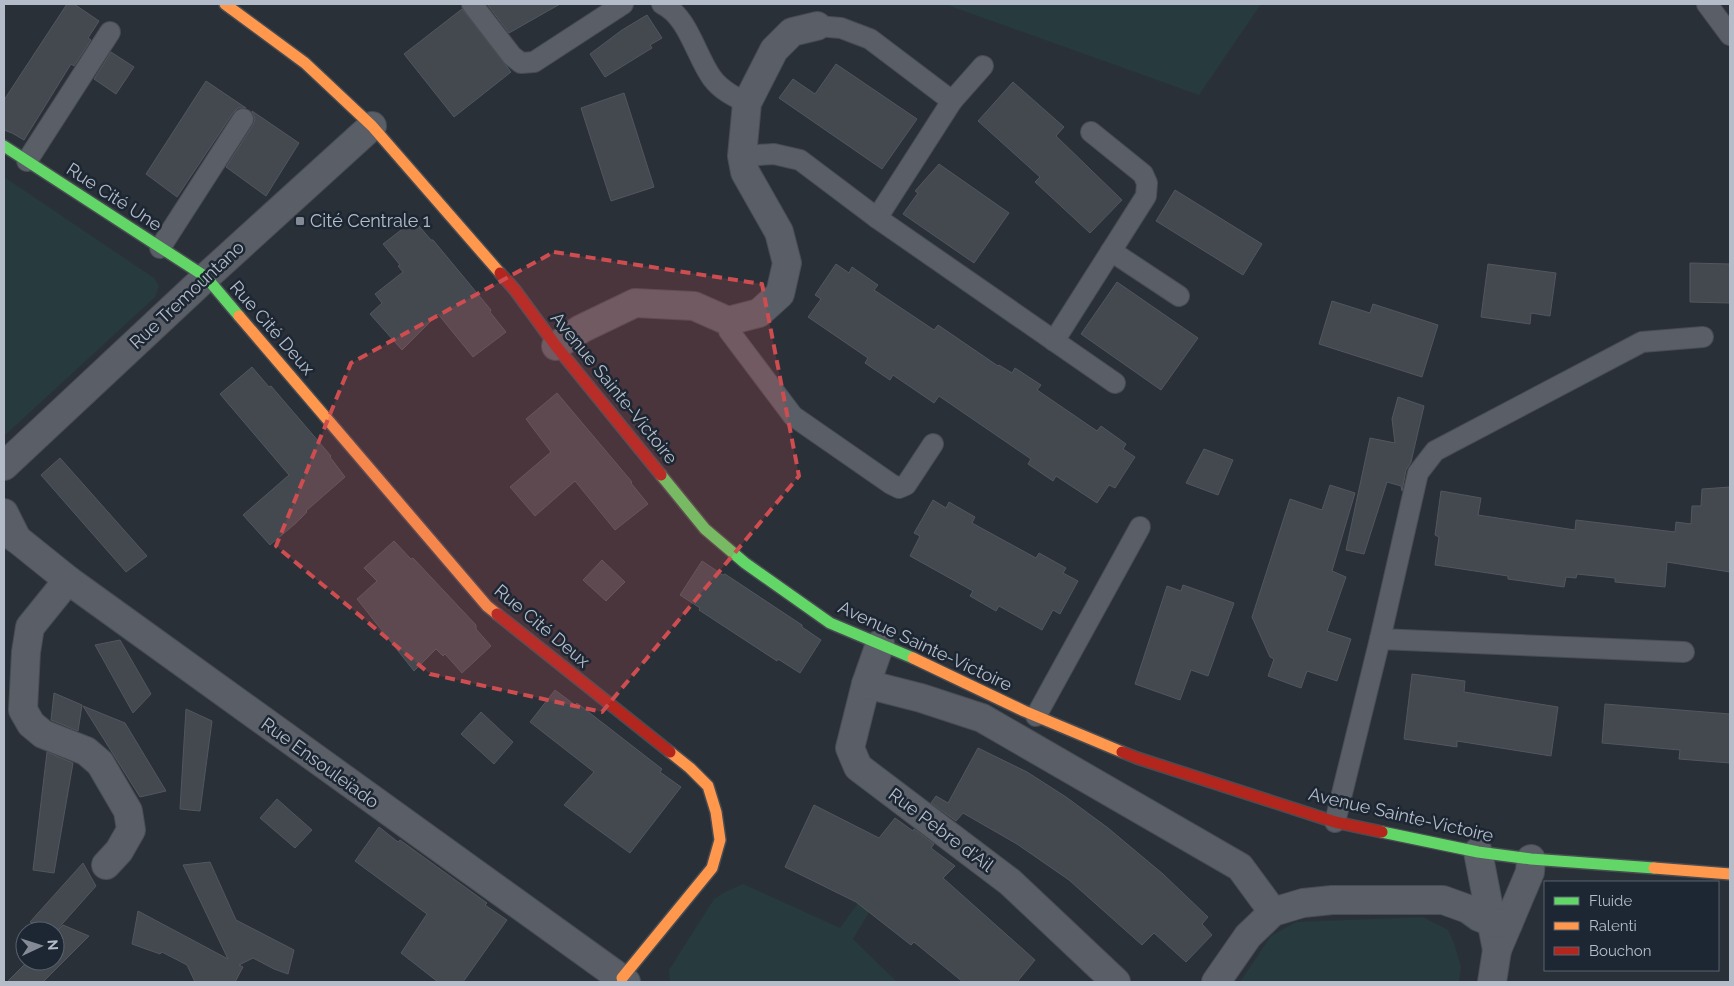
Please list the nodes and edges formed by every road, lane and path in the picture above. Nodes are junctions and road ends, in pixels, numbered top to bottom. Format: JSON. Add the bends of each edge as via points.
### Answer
{"nodes":[{"id":1,"x":225,"y":4,"type":"edge"},
{"id":2,"x":472,"y":4,"type":"edge"},
{"id":3,"x":623,"y":4,"type":"edge"},
{"id":4,"x":662,"y":4,"type":"edge"},
{"id":5,"x":1707,"y":4,"type":"edge"},
{"id":6,"x":817,"y":26,"type":"joint"},
{"id":7,"x":110,"y":32,"type":"dead end"},
{"id":8,"x":1730,"y":35,"type":"edge"},
{"id":9,"x":983,"y":66,"type":"dead end"},
{"id":10,"x":952,"y":101,"type":"junction"},
{"id":11,"x":747,"y":103,"type":"junction"},
{"id":12,"x":243,"y":119,"type":"dead end"},
{"id":13,"x":372,"y":126,"type":"junction"},
{"id":14,"x":1091,"y":132,"type":"dead end"},
{"id":15,"x":4,"y":146,"type":"edge"},
{"id":16,"x":742,"y":156,"type":"junction"},
{"id":17,"x":27,"y":161,"type":"junction"},
{"id":18,"x":877,"y":218,"type":"junction"},
{"id":19,"x":160,"y":248,"type":"junction"},
{"id":20,"x":1111,"y":250,"type":"junction"},
{"id":21,"x":206,"y":277,"type":"junction"},
{"id":22,"x":1179,"y":296,"type":"dead end"},
{"id":23,"x":728,"y":321,"type":"junction"},
{"id":24,"x":1703,"y":337,"type":"dead end"},
{"id":25,"x":1054,"y":341,"type":"junction"},
{"id":26,"x":556,"y":346,"type":"junction"},
{"id":27,"x":1115,"y":383,"type":"dead end"},
{"id":28,"x":933,"y":444,"type":"dead end"},
{"id":29,"x":4,"y":466,"type":"edge"},
{"id":30,"x":4,"y":513,"type":"edge"},
{"id":31,"x":1140,"y":527,"type":"dead end"},
{"id":32,"x":10,"y":535,"type":"edge"},
{"id":33,"x":68,"y":580,"type":"junction"},
{"id":34,"x":1380,"y":639,"type":"junction"},
{"id":35,"x":880,"y":644,"type":"junction"},
{"id":36,"x":1684,"y":652,"type":"dead end"},
{"id":37,"x":866,"y":684,"type":"junction"},
{"id":38,"x":1036,"y":716,"type":"junction"},
{"id":39,"x":1335,"y":822,"type":"junction"},
{"id":40,"x":1478,"y":852,"type":"junction"},
{"id":41,"x":1531,"y":859,"type":"junction"},
{"id":42,"x":106,"y":865,"type":"dead end"},
{"id":43,"x":1730,"y":874,"type":"edge"},
{"id":44,"x":1273,"y":912,"type":"junction"},
{"id":45,"x":1500,"y":923,"type":"junction"},
{"id":46,"x":624,"y":980,"type":"edge"},
{"id":47,"x":1116,"y":982,"type":"edge"},
{"id":48,"x":1216,"y":982,"type":"edge"},
{"id":49,"x":1492,"y":982,"type":"edge"}],
"edges":[{"from":1,"to":13,"type":"street","name":"Avenue Sainte-Victoire","via":[[306,63]]},
{"from":2,"to":3,"type":"lane","via":[[520,63],[534,62]]},
{"from":4,"to":11,"type":"lane","via":[[680,19],[712,78],[726,92]]},
{"from":5,"to":8,"type":"lane"},
{"from":6,"to":10,"type":"lane","via":[[841,28],[870,39]]},
{"from":6,"to":11,"type":"street","via":[[792,32],[774,50]]},
{"from":7,"to":17,"type":"lane"},
{"from":9,"to":10,"type":"lane"},
{"from":10,"to":18,"type":"lane"},
{"from":11,"to":16,"type":"street"},
{"from":12,"to":19,"type":"lane"},
{"from":13,"to":21,"type":"street","name":"Rue Tremountano"},
{"from":13,"to":26,"type":"street","name":"Avenue Sainte-Victoire","via":[[515,290]]},
{"from":14,"to":20,"type":"lane","via":[[1144,174],[1147,183],[1146,196]]},
{"from":15,"to":17,"type":"street","name":"Rue Cité Une"},
{"from":16,"to":18,"type":"lane","via":[[774,154],[800,160]]},
{"from":16,"to":23,"type":"street","via":[[745,172],[779,232],[787,263],[780,294],[759,313]]},
{"from":17,"to":19,"type":"street","name":"Rue Cité Une"},
{"from":18,"to":25,"type":"lane"},
{"from":19,"to":21,"type":"street","name":"Rue Cité Une"},
{"from":20,"to":22,"type":"lane"},
{"from":20,"to":25,"type":"lane"},
{"from":21,"to":29,"type":"street","name":"Rue Tremountano"},
{"from":21,"to":46,"type":"street","name":"Rue Cité Deux","via":[[487,606],[690,768],[708,786],[720,840],[712,868]]},
{"from":23,"to":26,"type":"street","via":[[694,306],[635,303],[581,329]]},
{"from":23,"to":28,"type":"lane","via":[[729,332],[793,416],[891,484],[899,488],[906,485]]},
{"from":24,"to":34,"type":"lane","via":[[1642,342],[1435,451],[1418,473]]},
{"from":25,"to":27,"type":"lane"},
{"from":26,"to":35,"type":"street","name":"Avenue Sainte-Victoire","via":[[705,529],[745,563],[830,623]]},
{"from":30,"to":32,"type":"street","name":"Rue Ensouleïado"},
{"from":31,"to":38,"type":"lane"},
{"from":32,"to":33,"type":"street","name":"Rue Ensouleïado"},
{"from":33,"to":42,"type":"street","via":[[30,627],[24,710],[31,724],[43,734],[86,751],[100,763],[128,811],[131,830]]},
{"from":33,"to":46,"type":"street","name":"Rue Ensouleïado"},
{"from":34,"to":36,"type":"lane"},
{"from":34,"to":39,"type":"lane"},
{"from":35,"to":37,"type":"street","name":"Rue Pebre d'Ail"},
{"from":35,"to":38,"type":"street","name":"Avenue Sainte-Victoire"},
{"from":37,"to":44,"type":"street","via":[[982,718],[1240,867]]},
{"from":37,"to":47,"type":"street","name":"Rue Pebre d'Ail","via":[[850,748],[858,767],[1010,882]]},
{"from":38,"to":39,"type":"street","name":"Avenue Sainte-Victoire","via":[[1137,758]]},
{"from":39,"to":40,"type":"street","name":"Avenue Sainte-Victoire"},
{"from":40,"to":41,"type":"street","name":"Avenue Sainte-Victoire"},
{"from":40,"to":45,"type":"street"},
{"from":41,"to":43,"type":"street","name":"Avenue Sainte-Victoire"},
{"from":41,"to":45,"type":"street","via":[[1530,872]]},
{"from":44,"to":45,"type":"street","via":[[1303,903],[1332,900],[1443,900]]},
{"from":44,"to":48,"type":"street","via":[[1248,936]]},
{"from":45,"to":49,"type":"street"}]}
